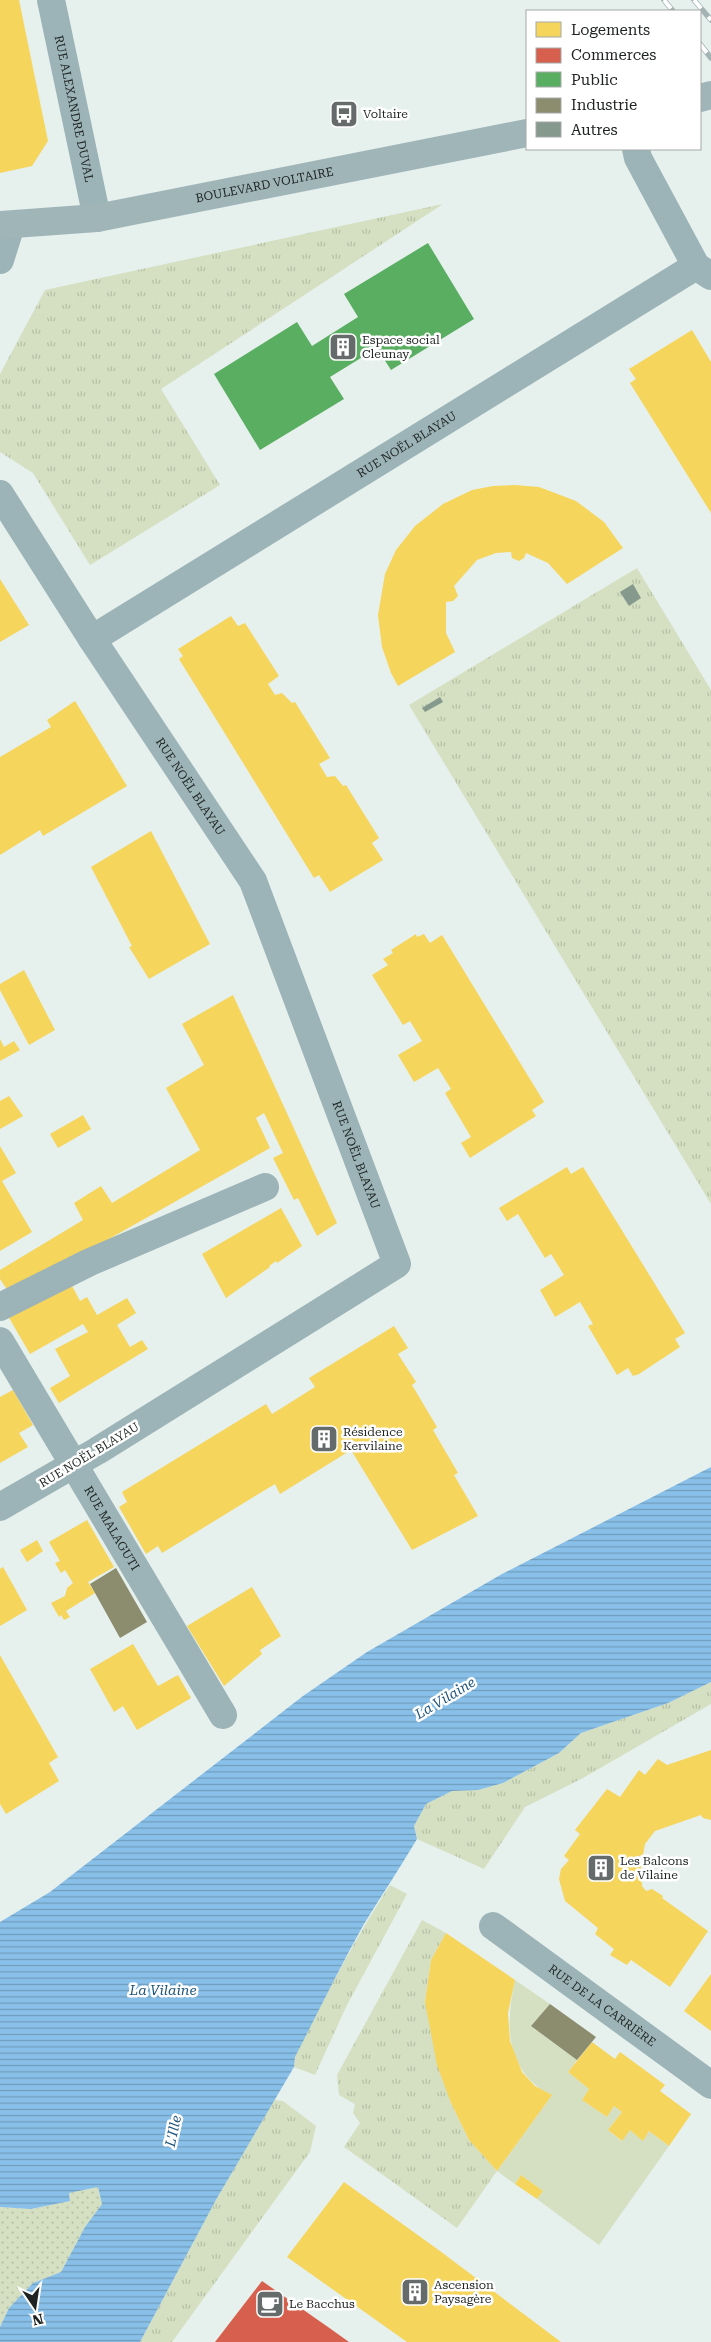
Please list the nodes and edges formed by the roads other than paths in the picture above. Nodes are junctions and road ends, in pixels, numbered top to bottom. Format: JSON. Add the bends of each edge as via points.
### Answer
{"nodes":[{"id":1,"x":51,"y":0,"type":"edge"},
{"id":2,"x":526,"y":133,"type":"edge"},
{"id":3,"x":636,"y":150,"type":"edge"},
{"id":4,"x":97,"y":218,"type":"junction"},
{"id":5,"x":6,"y":225,"type":"edge"},
{"id":6,"x":0,"y":260,"type":"edge"},
{"id":7,"x":703,"y":271,"type":"edge"},
{"id":8,"x":0,"y":494,"type":"edge"},
{"id":9,"x":92,"y":639,"type":"junction"},
{"id":10,"x":264,"y":1188,"type":"dead end"},
{"id":11,"x":0,"y":1307,"type":"edge"},
{"id":12,"x":0,"y":1341,"type":"edge"},
{"id":13,"x":73,"y":1466,"type":"junction"},
{"id":14,"x":0,"y":1507,"type":"edge"},
{"id":15,"x":223,"y":1715,"type":"dead end"},
{"id":16,"x":493,"y":1926,"type":"dead end"},
{"id":17,"x":711,"y":2085,"type":"edge"}],
"edges":[{"from":1,"to":4,"type":"street","name":"RUE ALEXANDRE DUVAL"},
{"from":2,"to":4,"type":"main road","name":"BOULEVARD VOLTAIRE"},
{"from":3,"to":7,"type":"street","name":"RUE NOËL BLAYAU"},
{"from":4,"to":5,"type":"main road","name":"BOULEVARD VOLTAIRE"},
{"from":5,"to":6,"type":"street"},
{"from":7,"to":9,"type":"street","name":"RUE NOËL BLAYAU"},
{"from":8,"to":9,"type":"street","name":"RUE NOËL BLAYAU"},
{"from":9,"to":13,"type":"street","name":"RUE NOËL BLAYAU","via":[[252,881],[397,1264]]},
{"from":10,"to":11,"type":"street","via":[[90,1262]]},
{"from":12,"to":13,"type":"street","name":"RUE MALAGUTI"},
{"from":13,"to":14,"type":"street","name":"RUE NOËL BLAYAU"},
{"from":13,"to":15,"type":"street","name":"RUE MALAGUTI"},
{"from":16,"to":17,"type":"street","name":"RUE DE LA CARRIÈRE"}]}
